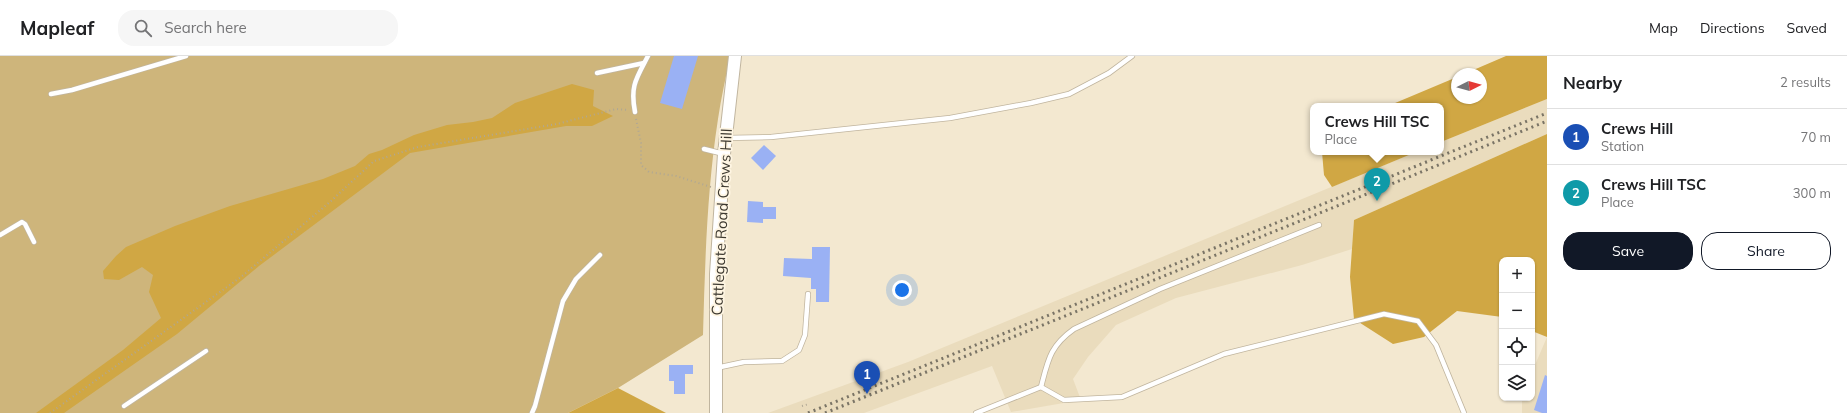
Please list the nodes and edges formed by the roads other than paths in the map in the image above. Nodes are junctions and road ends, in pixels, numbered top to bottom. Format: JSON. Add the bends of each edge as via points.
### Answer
{"nodes":[{"id":1,"x":186,"y":56,"type":"edge"},
{"id":2,"x":648,"y":56,"type":"edge"},
{"id":3,"x":735,"y":56,"type":"edge"},
{"id":4,"x":1132,"y":56,"type":"edge"},
{"id":5,"x":644,"y":63,"type":"junction"},
{"id":6,"x":597,"y":74,"type":"dead end"},
{"id":7,"x":51,"y":94,"type":"dead end"},
{"id":8,"x":635,"y":112,"type":"road end"},
{"id":9,"x":726,"y":138,"type":"junction"},
{"id":10,"x":704,"y":149,"type":"dead end"},
{"id":11,"x":724,"y":154,"type":"junction"},
{"id":12,"x":1319,"y":225,"type":"dead end"},
{"id":13,"x":0,"y":235,"type":"edge"},
{"id":14,"x":34,"y":242,"type":"dead end"},
{"id":15,"x":600,"y":255,"type":"dead end"},
{"id":16,"x":808,"y":294,"type":"dead end"},
{"id":17,"x":206,"y":351,"type":"dead end"},
{"id":18,"x":716,"y":368,"type":"junction"},
{"id":19,"x":1041,"y":387,"type":"junction"},
{"id":20,"x":124,"y":406,"type":"dead end"},
{"id":21,"x":532,"y":413,"type":"edge"},
{"id":22,"x":716,"y":413,"type":"edge"},
{"id":23,"x":976,"y":413,"type":"edge"},
{"id":24,"x":1464,"y":413,"type":"edge"}],
"edges":[{"from":1,"to":7,"type":"lane"},
{"from":2,"to":5,"type":"lane"},
{"from":3,"to":9,"type":"street","name":"Cattlegate Road Crews Hill"},
{"from":4,"to":9,"type":"lane","via":[[1109,73],[1069,94],[1031,103],[942,119]]},
{"from":5,"to":6,"type":"lane"},
{"from":5,"to":8,"type":"lane","via":[[633,88]]},
{"from":9,"to":11,"type":"street","name":"Cattlegate Road Crews Hill"},
{"from":10,"to":11,"type":"lane"},
{"from":11,"to":18,"type":"street","name":"Cattlegate Road Crews Hill","via":[[716,274]]},
{"from":12,"to":19,"type":"lane","via":[[1160,289],[1074,329],[1062,337],[1053,348]]},
{"from":13,"to":14,"type":"lane","via":[[22,222]]},
{"from":15,"to":21,"type":"lane","via":[[576,279],[563,301]]},
{"from":16,"to":18,"type":"lane","via":[[805,335],[799,350],[782,361],[744,362]]},
{"from":17,"to":20,"type":"lane"},
{"from":18,"to":22,"type":"street","name":"Cattlegate Road Crews Hill"},
{"from":19,"to":23,"type":"lane"},
{"from":19,"to":24,"type":"lane","via":[[1064,400],[1122,398],[1224,354],[1384,314],[1418,321],[1436,345]]}]}
